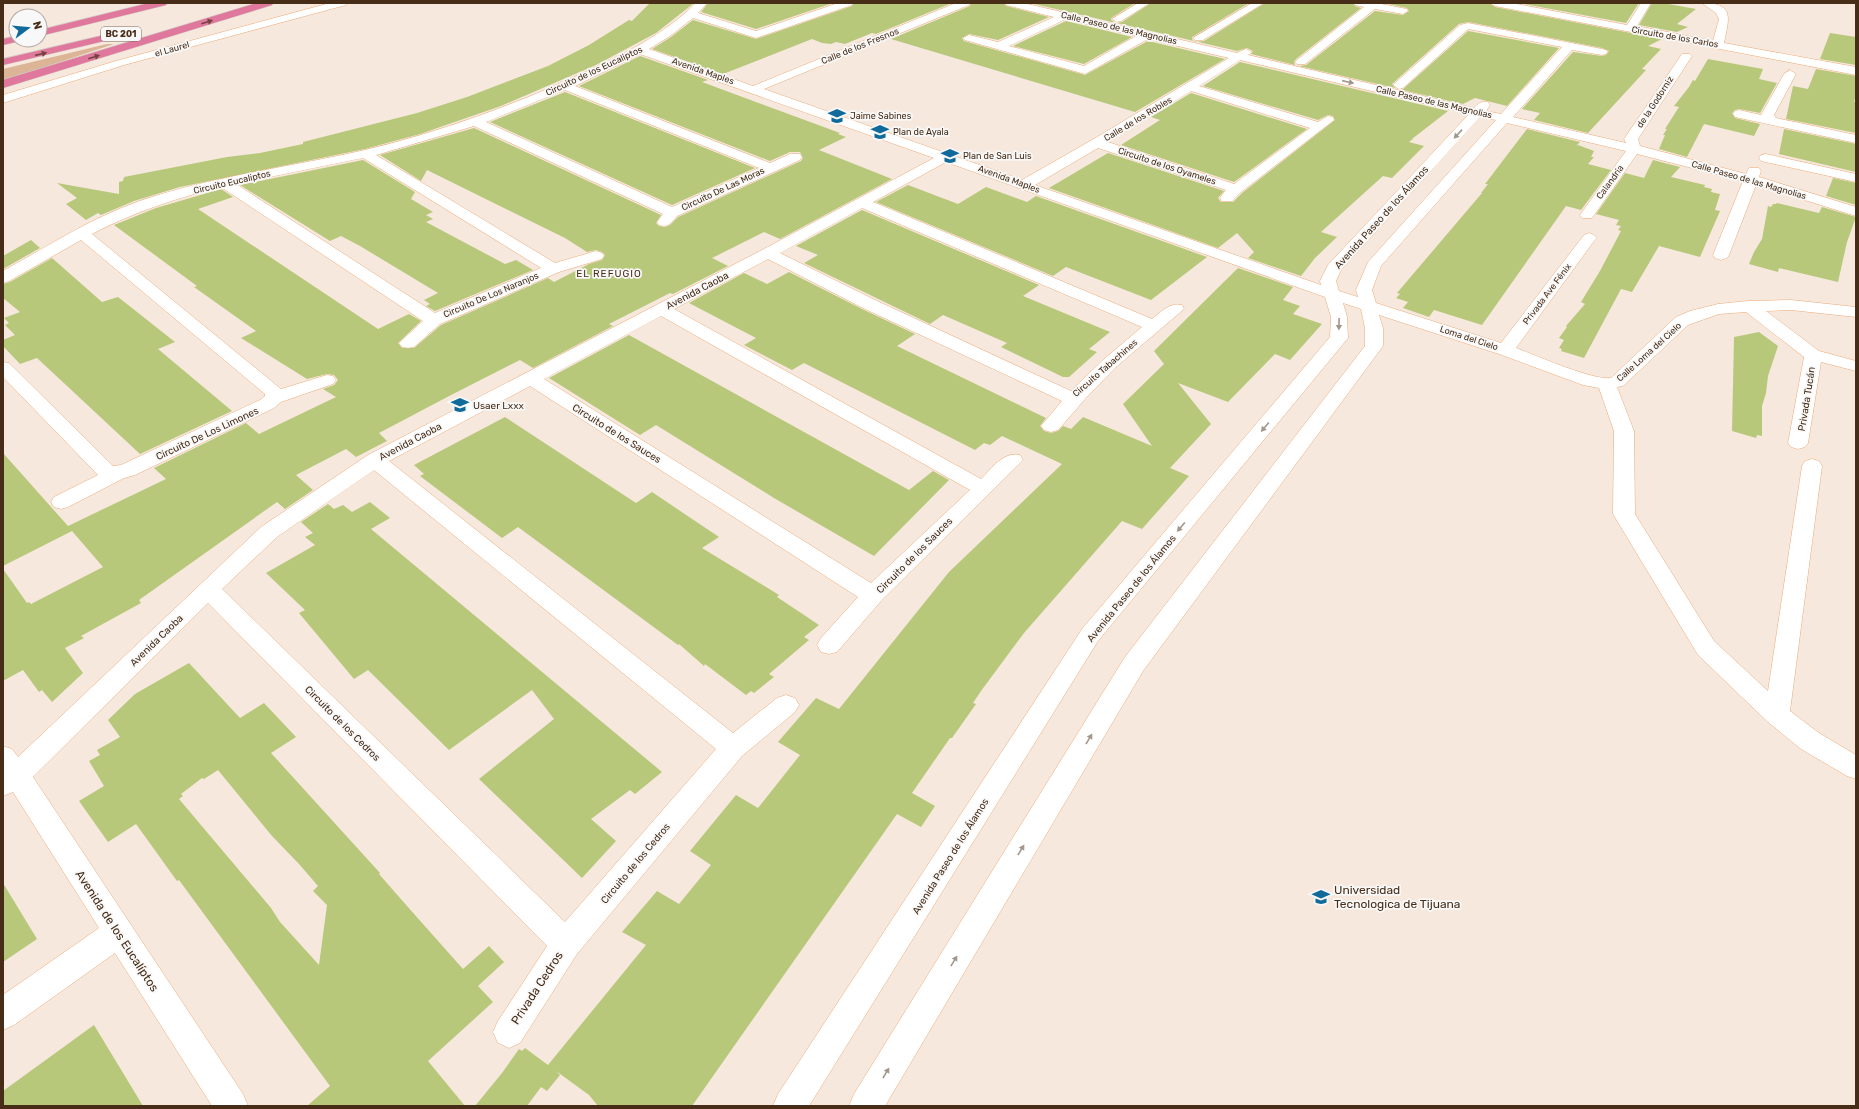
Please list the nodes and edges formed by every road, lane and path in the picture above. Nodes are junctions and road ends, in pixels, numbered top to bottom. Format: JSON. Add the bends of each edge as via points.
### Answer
{"nodes":[{"id":1,"x":146,"y":3,"type":"edge"},
{"id":2,"x":162,"y":3,"type":"edge"},
{"id":3,"x":239,"y":3,"type":"edge"},
{"id":4,"x":268,"y":3,"type":"edge"},
{"id":5,"x":342,"y":3,"type":"edge"},
{"id":6,"x":702,"y":3,"type":"edge"},
{"id":7,"x":965,"y":3,"type":"edge"},
{"id":8,"x":1010,"y":3,"type":"edge"},
{"id":9,"x":1049,"y":3,"type":"edge"},
{"id":10,"x":1145,"y":3,"type":"edge"},
{"id":11,"x":1259,"y":3,"type":"edge"},
{"id":12,"x":1359,"y":3,"type":"edge"},
{"id":13,"x":1495,"y":3,"type":"edge"},
{"id":14,"x":1646,"y":3,"type":"edge"},
{"id":15,"x":1707,"y":3,"type":"edge"},
{"id":16,"x":842,"y":4,"type":"edge"},
{"id":17,"x":1372,"y":6,"type":"junction"},
{"id":18,"x":1534,"y":6,"type":"edge"},
{"id":19,"x":1403,"y":12,"type":"dead end"},
{"id":20,"x":692,"y":14,"type":"junction"},
{"id":21,"x":195,"y":15,"type":"junction"},
{"id":22,"x":1064,"y":16,"type":"junction"},
{"id":23,"x":1118,"y":19,"type":"junction"},
{"id":24,"x":173,"y":20,"type":"dead end"},
{"id":25,"x":48,"y":21,"type":"edge"},
{"id":26,"x":1630,"y":29,"type":"junction"},
{"id":27,"x":48,"y":31,"type":"edge"},
{"id":28,"x":122,"y":34,"type":"dead end"},
{"id":29,"x":1146,"y":35,"type":"junction"},
{"id":30,"x":969,"y":38,"type":"dead end"},
{"id":31,"x":1198,"y":38,"type":"junction"},
{"id":32,"x":1718,"y":45,"type":"junction"},
{"id":33,"x":129,"y":46,"type":"junction"},
{"id":34,"x":999,"y":46,"type":"junction"},
{"id":35,"x":1569,"y":46,"type":"junction"},
{"id":36,"x":641,"y":50,"type":"junction"},
{"id":37,"x":1602,"y":52,"type":"dead end"},
{"id":38,"x":1244,"y":53,"type":"junction"},
{"id":39,"x":1686,"y":56,"type":"dead end"},
{"id":40,"x":3,"y":62,"type":"edge"},
{"id":41,"x":1301,"y":62,"type":"junction"},
{"id":42,"x":1856,"y":71,"type":"edge"},
{"id":43,"x":1790,"y":74,"type":"dead end"},
{"id":44,"x":3,"y":84,"type":"edge"},
{"id":45,"x":1399,"y":85,"type":"junction"},
{"id":46,"x":565,"y":86,"type":"junction"},
{"id":47,"x":1191,"y":87,"type":"junction"},
{"id":48,"x":755,"y":89,"type":"junction"},
{"id":49,"x":3,"y":99,"type":"edge"},
{"id":50,"x":1481,"y":108,"type":"junction"},
{"id":51,"x":1738,"y":114,"type":"dead end"},
{"id":52,"x":1508,"y":115,"type":"junction"},
{"id":53,"x":1331,"y":118,"type":"dead end"},
{"id":54,"x":1771,"y":120,"type":"junction"},
{"id":55,"x":475,"y":122,"type":"junction"},
{"id":56,"x":1318,"y":126,"type":"junction"},
{"id":57,"x":1856,"y":139,"type":"edge"},
{"id":58,"x":1097,"y":143,"type":"junction"},
{"id":59,"x":1633,"y":144,"type":"junction"},
{"id":60,"x":365,"y":154,"type":"junction"},
{"id":61,"x":795,"y":157,"type":"dead end"},
{"id":62,"x":946,"y":157,"type":"junction"},
{"id":63,"x":1766,"y":158,"type":"dead end"},
{"id":64,"x":770,"y":168,"type":"junction"},
{"id":65,"x":1753,"y":175,"type":"junction"},
{"id":66,"x":1856,"y":178,"type":"edge"},
{"id":67,"x":224,"y":183,"type":"junction"},
{"id":68,"x":1024,"y":185,"type":"junction"},
{"id":69,"x":863,"y":203,"type":"junction"},
{"id":70,"x":1856,"y":203,"type":"edge"},
{"id":71,"x":1856,"y":212,"type":"edge"},
{"id":72,"x":1586,"y":215,"type":"dead end"},
{"id":73,"x":83,"y":234,"type":"junction"},
{"id":74,"x":1589,"y":238,"type":"dead end"},
{"id":75,"x":768,"y":253,"type":"junction"},
{"id":76,"x":1721,"y":254,"type":"dead end"},
{"id":77,"x":596,"y":256,"type":"dead end"},
{"id":78,"x":554,"y":269,"type":"junction"},
{"id":79,"x":3,"y":278,"type":"edge"},
{"id":80,"x":1331,"y":294,"type":"junction"},
{"id":81,"x":1369,"y":306,"type":"junction"},
{"id":82,"x":1748,"y":306,"type":"junction"},
{"id":83,"x":661,"y":309,"type":"junction"},
{"id":84,"x":1176,"y":309,"type":"dead end"},
{"id":85,"x":1856,"y":312,"type":"edge"},
{"id":86,"x":434,"y":320,"type":"junction"},
{"id":87,"x":1154,"y":326,"type":"junction"},
{"id":88,"x":408,"y":343,"type":"dead end"},
{"id":89,"x":1505,"y":350,"type":"junction"},
{"id":90,"x":1813,"y":355,"type":"junction"},
{"id":91,"x":1856,"y":366,"type":"edge"},
{"id":92,"x":3,"y":368,"type":"edge"},
{"id":93,"x":530,"y":378,"type":"junction"},
{"id":94,"x":327,"y":380,"type":"dead end"},
{"id":95,"x":1607,"y":384,"type":"junction"},
{"id":96,"x":274,"y":398,"type":"junction"},
{"id":97,"x":1073,"y":399,"type":"junction"},
{"id":98,"x":1051,"y":426,"type":"dead end"},
{"id":99,"x":1798,"y":444,"type":"dead end"},
{"id":100,"x":375,"y":460,"type":"junction"},
{"id":101,"x":1013,"y":460,"type":"dead end"},
{"id":102,"x":1812,"y":466,"type":"dead end"},
{"id":103,"x":117,"y":473,"type":"junction"},
{"id":104,"x":982,"y":488,"type":"junction"},
{"id":105,"x":62,"y":502,"type":"dead end"},
{"id":106,"x":208,"y":589,"type":"junction"},
{"id":107,"x":873,"y":595,"type":"junction"},
{"id":108,"x":829,"y":645,"type":"dead end"},
{"id":109,"x":786,"y":705,"type":"dead end"},
{"id":110,"x":1777,"y":715,"type":"junction"},
{"id":111,"x":733,"y":748,"type":"junction"},
{"id":112,"x":1856,"y":768,"type":"edge"},
{"id":113,"x":8,"y":772,"type":"edge"},
{"id":114,"x":118,"y":933,"type":"junction"},
{"id":115,"x":566,"y":944,"type":"junction"},
{"id":116,"x":3,"y":1014,"type":"edge"},
{"id":117,"x":509,"y":1032,"type":"dead end"},
{"id":118,"x":231,"y":1106,"type":"edge"},
{"id":119,"x":790,"y":1106,"type":"edge"},
{"id":120,"x":866,"y":1106,"type":"edge"}],
"edges":[{"from":1,"to":25,"type":"highway"},
{"from":2,"to":27,"type":"highway","number":"BC 201"},
{"from":3,"to":21,"type":"highway"},
{"from":33,"to":4,"type":"highway","one_way":true},
{"from":5,"to":49,"type":"street","name":"el Laurel","via":[[120,63]]},
{"from":6,"to":20,"type":"street","name":"Circuito de los Eucaliptos"},
{"from":7,"to":48,"type":"street","name":"Calle de los Fresnos"},
{"from":8,"to":22,"type":"street","name":"Calle Paseo de las Magnolias"},
{"from":9,"to":23,"type":"street","name":"Calle Paseo de las Magnolias"},
{"from":10,"to":23,"type":"street"},
{"from":11,"to":31,"type":"street"},
{"from":12,"to":17,"type":"street"},
{"from":13,"to":18,"type":"street","name":"Circuito de los Carlos"},
{"from":14,"to":26,"type":"street"},
{"from":15,"to":32,"type":"street","via":[[1721,12],[1724,19]]},
{"from":16,"to":20,"type":"street","via":[[756,35]]},
{"from":17,"to":19,"type":"street"},
{"from":17,"to":41,"type":"street"},
{"from":18,"to":26,"type":"street","name":"Circuito de los Carlos"},
{"from":20,"to":36,"type":"street","name":"Circuito de los Eucaliptos"},
{"from":21,"to":24,"type":"highway"},
{"from":21,"to":33,"type":"highway"},
{"from":22,"to":29,"type":"street","name":"Calle Paseo de las Magnolias"},
{"from":22,"to":34,"type":"street"},
{"from":23,"to":31,"type":"street","name":"Calle Paseo de las Magnolias"},
{"from":26,"to":32,"type":"street","name":"Circuito de los Carlos"},
{"from":40,"to":28,"type":"highway","number":"BC 201","one_way":true},
{"from":29,"to":34,"type":"street","via":[[1085,70]]},
{"from":29,"to":38,"type":"street","name":"Calle Paseo de las Magnolias"},
{"from":30,"to":34,"type":"street"},
{"from":31,"to":38,"type":"street","name":"Calle Paseo de las Magnolias"},
{"from":32,"to":42,"type":"street","name":"Circuito de los Carlos"},
{"from":44,"to":33,"type":"highway","one_way":true},
{"from":35,"to":37,"type":"street"},
{"from":35,"to":45,"type":"street","via":[[1468,26]]},
{"from":35,"to":52,"type":"street"},
{"from":36,"to":46,"type":"street","name":"Circuito de los Eucaliptos"},
{"from":36,"to":48,"type":"street","name":"Avenida Maples"},
{"from":38,"to":41,"type":"street","name":"Calle Paseo de las Magnolias"},
{"from":38,"to":47,"type":"street","name":"Calle de los Robles"},
{"from":38,"to":50,"type":"street","name":"Calle Paseo de las Magnolias","one_way":true},
{"from":39,"to":59,"type":"street","name":"de la Godorniz"},
{"from":41,"to":45,"type":"street","name":"Calle Paseo de las Magnolias"},
{"from":43,"to":54,"type":"street","via":[[1767,116]]},
{"from":45,"to":50,"type":"street","name":"Calle Paseo de las Magnolias"},
{"from":46,"to":55,"type":"street","name":"Circuito de los Eucaliptos"},
{"from":46,"to":64,"type":"street","name":"Circuito De Las Moras"},
{"from":47,"to":56,"type":"street"},
{"from":47,"to":58,"type":"street","name":"Calle de los Robles"},
{"from":48,"to":62,"type":"street","name":"Avenida Maples"},
{"from":50,"to":52,"type":"street","name":"Calle Paseo de las Magnolias"},
{"from":50,"to":80,"type":"street","name":"Avenida Paseo de los Álamos","one_way":true,"via":[[1334,268],[1328,281]]},
{"from":51,"to":54,"type":"street"},
{"from":52,"to":59,"type":"street","name":"Calle Paseo de las Magnolias"},
{"from":52,"to":81,"type":"street","via":[[1374,265],[1364,290]]},
{"from":53,"to":56,"type":"street","name":"Circuito de los Oyameles"},
{"from":54,"to":57,"type":"street"},
{"from":55,"to":60,"type":"street","name":"Circuito Eucaliptos"},
{"from":55,"to":64,"type":"street","name":"Circuito De Las Moras","via":[[569,164],[668,217]]},
{"from":56,"to":58,"type":"street","name":"Circuito de los Oyameles","via":[[1232,194]]},
{"from":58,"to":68,"type":"street","name":"Calle de los Robles"},
{"from":59,"to":65,"type":"street","name":"Calle Paseo de las Magnolias"},
{"from":59,"to":72,"type":"street","name":"Calandria"},
{"from":60,"to":67,"type":"street","name":"Circuito Eucaliptos"},
{"from":60,"to":78,"type":"street","name":"Circuito De Los Naranjos"},
{"from":61,"to":64,"type":"street"},
{"from":62,"to":68,"type":"street","name":"Avenida Maples"},
{"from":62,"to":69,"type":"street","name":"Avenida Caoba"},
{"from":63,"to":66,"type":"street"},
{"from":65,"to":70,"type":"street","name":"Calle Paseo de las Magnolias"},
{"from":65,"to":71,"type":"street","name":"Calle Paseo de las Magnolias"},
{"from":65,"to":76,"type":"street"},
{"from":67,"to":73,"type":"street","name":"Circuito Eucaliptos","via":[[160,199],[130,210]]},
{"from":67,"to":86,"type":"street","name":"Circuito De Los Naranjos"},
{"from":68,"to":80,"type":"street","name":"Avenida Maples"},
{"from":69,"to":75,"type":"street","name":"Avenida Caoba"},
{"from":69,"to":87,"type":"street"},
{"from":73,"to":79,"type":"street","name":"Circuito Eucaliptos"},
{"from":73,"to":96,"type":"street","via":[[274,392]]},
{"from":74,"to":89,"type":"street","name":"Privada Ave Fénix"},
{"from":75,"to":83,"type":"street","name":"Avenida Caoba"},
{"from":75,"to":97,"type":"street","name":"Circuito Tabachines","via":[[869,304]]},
{"from":77,"to":78,"type":"street"},
{"from":78,"to":86,"type":"street","name":"Circuito De Los Naranjos"},
{"from":80,"to":81,"type":"street","name":"Loma del Cielo"},
{"from":80,"to":119,"type":"street","name":"Avenida Paseo de los Álamos","one_way":true,"via":[[1339,317],[1339,338],[1090,635]]},
{"from":81,"to":89,"type":"street","name":"Loma del Cielo"},
{"from":120,"to":81,"type":"street","one_way":true,"via":[[1134,664],[1374,346],[1374,328]]},
{"from":82,"to":85,"type":"street","name":"Calle Loma del Cielo","via":[[1791,305]]},
{"from":82,"to":90,"type":"street","name":"Privada Tucán"},
{"from":82,"to":95,"type":"street","name":"Calle Loma del Cielo","via":[[1718,309],[1682,321],[1618,382]]},
{"from":83,"to":93,"type":"street","name":"Avenida Caoba"},
{"from":83,"to":104,"type":"street"},
{"from":84,"to":87,"type":"street","name":"Circuito Tabachines"},
{"from":86,"to":88,"type":"street"},
{"from":87,"to":97,"type":"street","name":"Circuito Tabachines"},
{"from":89,"to":95,"type":"street","name":"Loma del Cielo","via":[[1589,381]]},
{"from":90,"to":91,"type":"street","name":"Privada Tucán"},
{"from":90,"to":99,"type":"street","name":"Privada Tucán"},
{"from":92,"to":103,"type":"street","via":[[107,472]]},
{"from":93,"to":100,"type":"street","name":"Avenida Caoba"},
{"from":93,"to":107,"type":"street","name":"Circuito de los Sauces"},
{"from":94,"to":96,"type":"street","name":"Circuito De Los Limones"},
{"from":95,"to":110,"type":"street","via":[[1624,431],[1624,514],[1706,648]]},
{"from":96,"to":103,"type":"street","name":"Circuito De Los Limones","via":[[267,404]]},
{"from":97,"to":98,"type":"street"},
{"from":100,"to":106,"type":"street","name":"Avenida Caoba","via":[[268,532]]},
{"from":100,"to":111,"type":"street"},
{"from":101,"to":104,"type":"street","name":"Circuito de los Sauces"},
{"from":102,"to":110,"type":"street"},
{"from":103,"to":105,"type":"street","name":"Circuito De Los Limones"},
{"from":104,"to":107,"type":"street","name":"Circuito de los Sauces"},
{"from":106,"to":113,"type":"street","name":"Avenida Caoba"},
{"from":106,"to":115,"type":"street","name":"Circuito de los Cedros"},
{"from":107,"to":108,"type":"street"},
{"from":109,"to":111,"type":"street"},
{"from":110,"to":112,"type":"street","via":[[1810,741]]},
{"from":111,"to":115,"type":"street","name":"Circuito de los Cedros"},
{"from":113,"to":114,"type":"street","name":"Avenida de los Eucalíptos"},
{"from":114,"to":116,"type":"street"},
{"from":114,"to":118,"type":"street","name":"Avenida de los Eucalíptos"},
{"from":115,"to":117,"type":"street","name":"Privada Cedros"}]}
